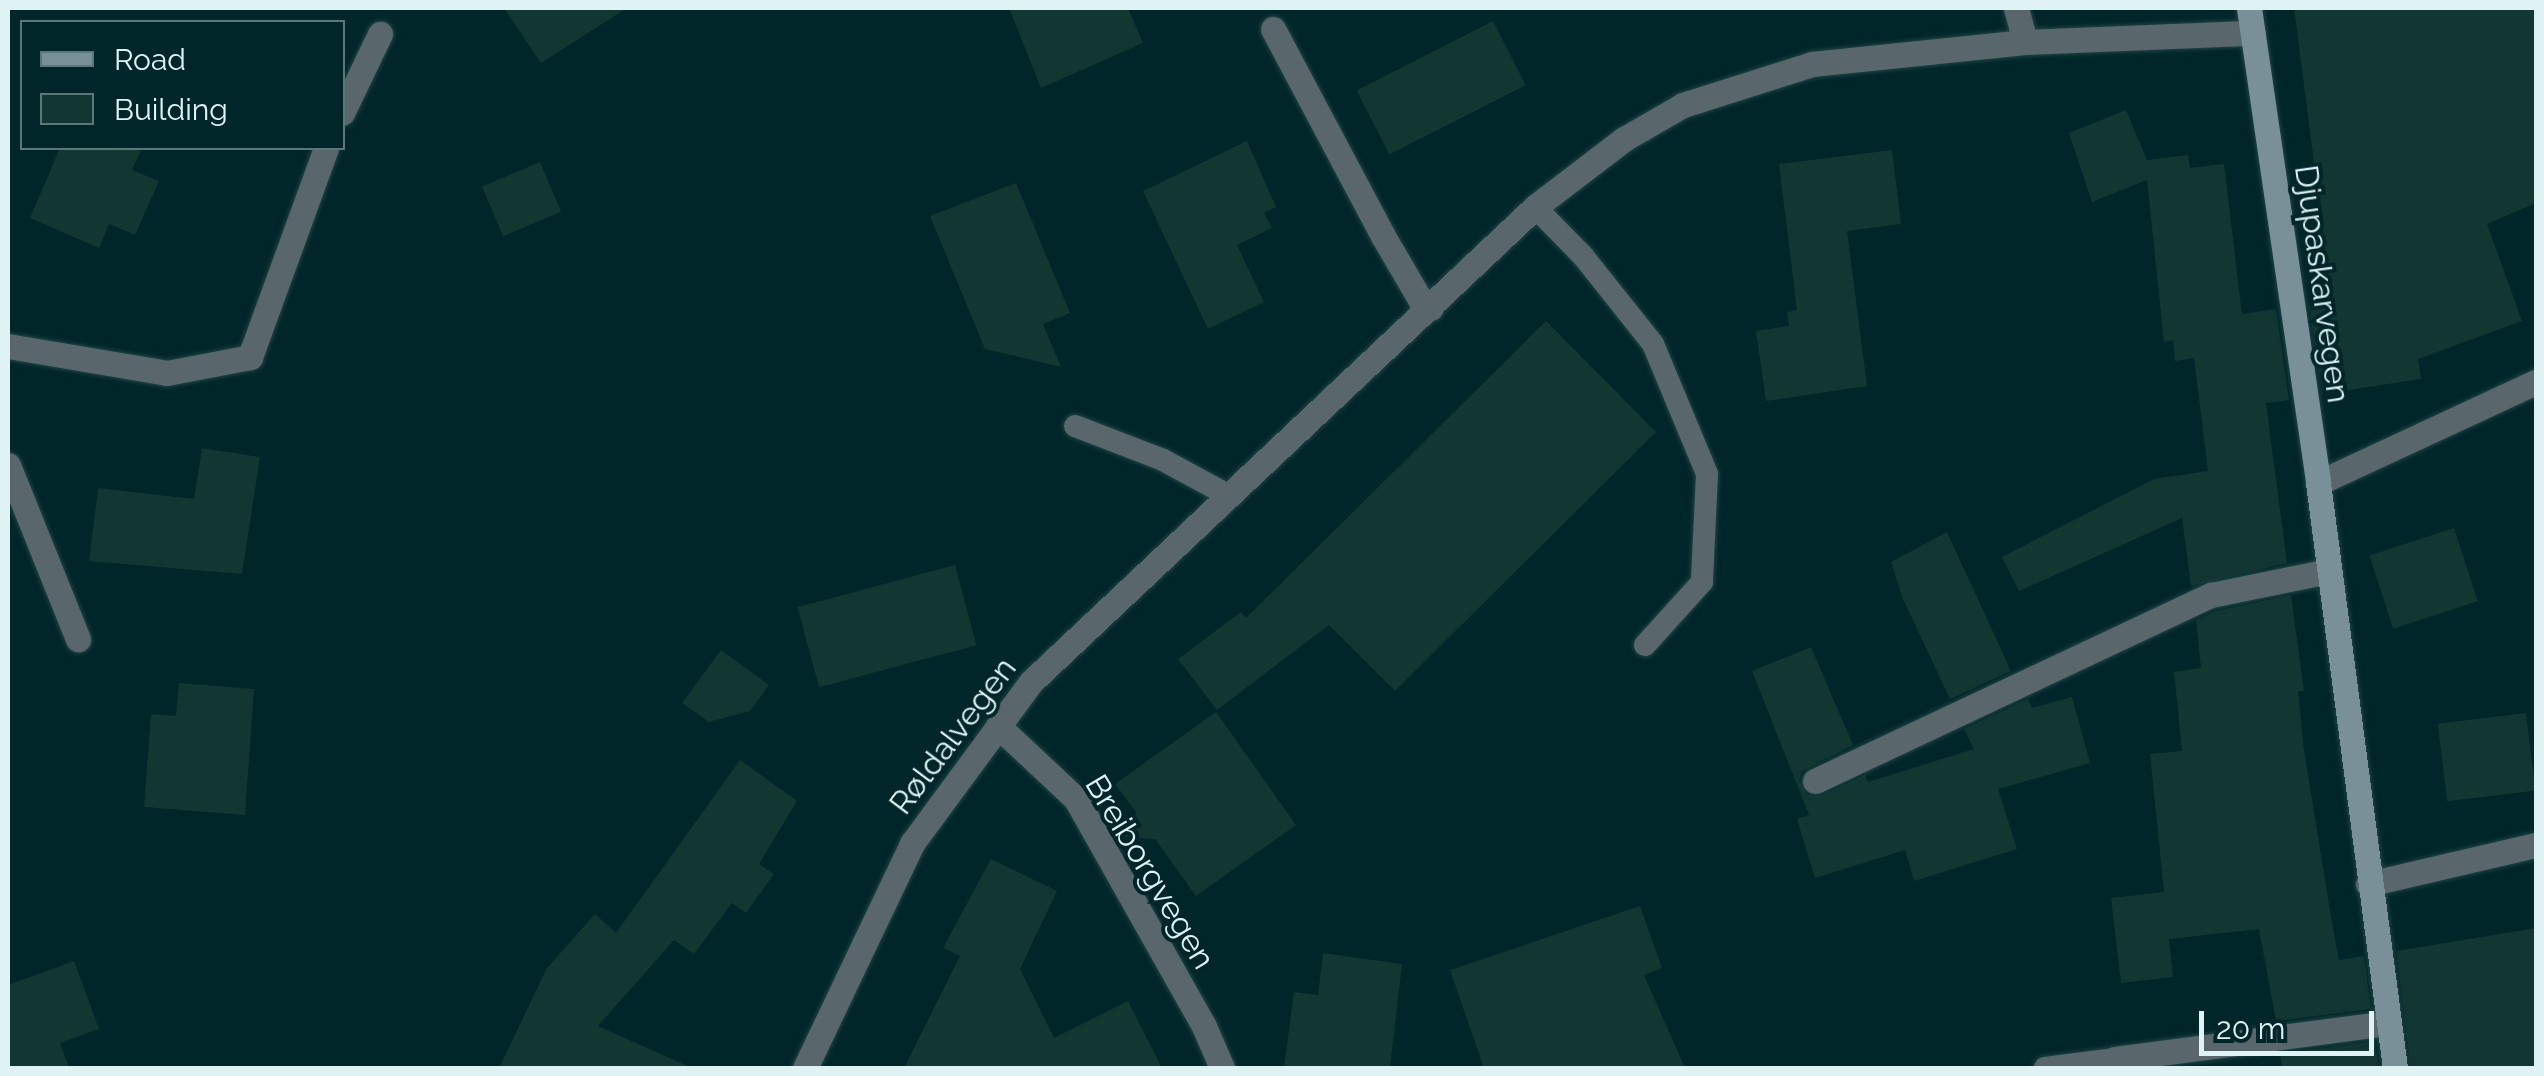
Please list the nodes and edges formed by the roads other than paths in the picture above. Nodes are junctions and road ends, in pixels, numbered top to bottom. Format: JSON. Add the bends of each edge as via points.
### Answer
{"nodes":[{"id":1,"x":2016,"y":8,"type":"edge"},
{"id":2,"x":2251,"y":20,"type":"edge"},
{"id":3,"x":1273,"y":29,"type":"dead end"},
{"id":4,"x":380,"y":34,"type":"dead end"},
{"id":5,"x":2025,"y":42,"type":"junction"},
{"id":6,"x":345,"y":107,"type":"edge"},
{"id":7,"x":325,"y":150,"type":"edge"},
{"id":8,"x":1535,"y":206,"type":"junction"},
{"id":9,"x":1431,"y":308,"type":"junction"},
{"id":10,"x":8,"y":346,"type":"edge"},
{"id":11,"x":2536,"y":382,"type":"edge"},
{"id":12,"x":1075,"y":426,"type":"dead end"},
{"id":13,"x":8,"y":465,"type":"edge"},
{"id":14,"x":2318,"y":483,"type":"junction"},
{"id":15,"x":1226,"y":494,"type":"junction"},
{"id":16,"x":2330,"y":571,"type":"junction"},
{"id":17,"x":78,"y":640,"type":"dead end"},
{"id":18,"x":1645,"y":644,"type":"dead end"},
{"id":19,"x":998,"y":726,"type":"junction"},
{"id":20,"x":1815,"y":781,"type":"dead end"},
{"id":21,"x":2536,"y":845,"type":"edge"},
{"id":22,"x":2368,"y":884,"type":"junction"},
{"id":23,"x":2388,"y":1023,"type":"junction"},
{"id":24,"x":2115,"y":1059,"type":"joint"},
{"id":25,"x":805,"y":1068,"type":"edge"},
{"id":26,"x":1222,"y":1068,"type":"edge"},
{"id":27,"x":2044,"y":1068,"type":"edge"},
{"id":28,"x":2395,"y":1068,"type":"edge"}],
"edges":[{"from":1,"to":5,"type":"street"},
{"from":2,"to":5,"type":"street","name":"Røldalvegen"},
{"from":2,"to":14,"type":"street","name":"Djupaskarvegen"},
{"from":3,"to":9,"type":"street","via":[[1383,236],[1420,301]]},
{"from":4,"to":6,"type":"street"},
{"from":5,"to":8,"type":"street","name":"Røldalvegen","via":[[1812,64],[1683,105],[1624,139]]},
{"from":7,"to":10,"type":"street","via":[[250,356],[167,373]]},
{"from":8,"to":9,"type":"street","name":"Røldalvegen"},
{"from":8,"to":18,"type":"lane","via":[[1654,344],[1707,474],[1702,582]]},
{"from":9,"to":15,"type":"street","name":"Røldalvegen"},
{"from":11,"to":14,"type":"street"},
{"from":12,"to":15,"type":"lane"},
{"from":13,"to":17,"type":"street"},
{"from":14,"to":16,"type":"street","name":"Djupaskarvegen"},
{"from":15,"to":19,"type":"street","name":"Røldalvegen","via":[[1031,682]]},
{"from":16,"to":20,"type":"street","via":[[2211,595]]},
{"from":16,"to":22,"type":"street","name":"Djupaskarvegen"},
{"from":19,"to":25,"type":"street","name":"Røldalvegen","via":[[913,842]]},
{"from":19,"to":26,"type":"street","name":"Breiborgvegen","via":[[1076,799]]},
{"from":21,"to":22,"type":"street"},
{"from":22,"to":23,"type":"street","name":"Djupaskarvegen"},
{"from":23,"to":24,"type":"street"},
{"from":23,"to":28,"type":"street","name":"Djupaskarvegen"},
{"from":24,"to":27,"type":"lane"}]}
